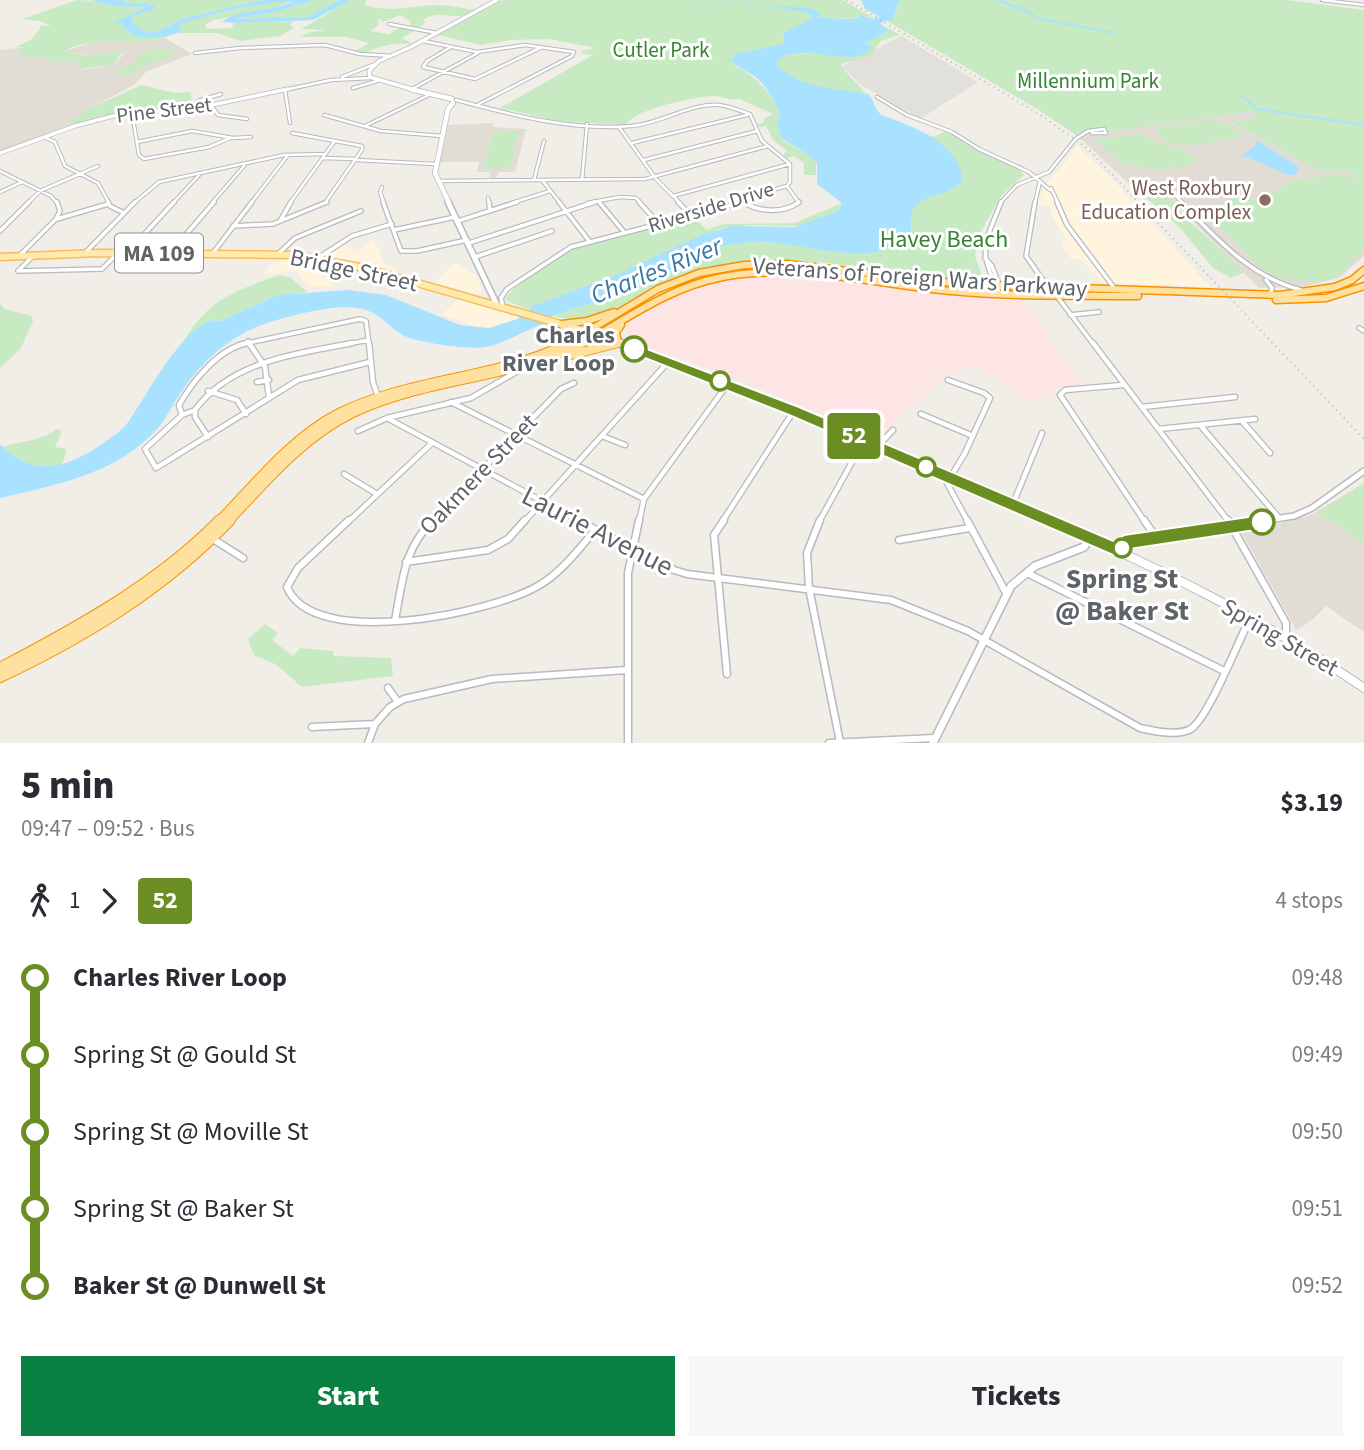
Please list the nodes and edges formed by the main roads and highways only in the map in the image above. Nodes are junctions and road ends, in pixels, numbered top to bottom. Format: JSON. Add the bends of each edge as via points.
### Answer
{"nodes":[{"id":1,"x":497,"y":0,"type":"edge"},
{"id":2,"x":445,"y":102,"type":"junction"},
{"id":3,"x":0,"y":257,"type":"edge"},
{"id":4,"x":765,"y":268,"type":"junction"},
{"id":5,"x":1364,"y":270,"type":"edge"},
{"id":6,"x":1364,"y":286,"type":"edge"},
{"id":7,"x":489,"y":287,"type":"junction"},
{"id":8,"x":480,"y":300,"type":"junction"},
{"id":9,"x":500,"y":306,"type":"junction"},
{"id":10,"x":628,"y":307,"type":"junction"},
{"id":11,"x":536,"y":316,"type":"joint"},
{"id":12,"x":625,"y":320,"type":"junction"},
{"id":13,"x":562,"y":324,"type":"junction"},
{"id":14,"x":589,"y":332,"type":"junction"},
{"id":15,"x":599,"y":335,"type":"junction"},
{"id":16,"x":618,"y":342,"type":"junction"},
{"id":17,"x":555,"y":349,"type":"junction"},
{"id":18,"x":526,"y":366,"type":"junction"},
{"id":19,"x":0,"y":668,"type":"edge"},
{"id":20,"x":0,"y":677,"type":"edge"},
{"id":21,"x":1364,"y":688,"type":"edge"}],
"edges":[{"from":1,"to":2,"type":"main road","via":[[369,71],[371,78]]},
{"from":2,"to":2,"type":"main road","via":[[454,101]]},
{"from":2,"to":7,"type":"main road","via":[[435,164],[439,181]]},
{"from":3,"to":8,"type":"main road","name":"Bridge Street","number":"MA 109","via":[[279,253],[365,268]]},
{"from":4,"to":5,"type":"highway","name":"Veterans of Foreign Wars Parkway","via":[[799,265],[941,282],[1270,295],[1320,291],[1350,281]]},
{"from":4,"to":6,"type":"highway","name":"Veterans of Foreign Wars Parkway","via":[[1000,294],[1295,300],[1330,297]]},
{"from":4,"to":10,"type":"highway","name":"Veterans of Foreign Wars Parkway","via":[[729,267],[689,276]]},
{"from":4,"to":12,"type":"highway","name":"Veterans of Foreign Wars Parkway","via":[[691,285]]},
{"from":7,"to":8,"type":"main road"},
{"from":7,"to":9,"type":"main road"},
{"from":8,"to":9,"type":"main road","name":"Bridge Street","number":"MA 109"},
{"from":9,"to":11,"type":"main road","name":"Bridge Street","number":"MA 109"},
{"from":10,"to":13,"type":"highway","via":[[592,320]]},
{"from":10,"to":14,"type":"highway","name":"Veterans of Foreign Wars Parkway"},
{"from":11,"to":13,"type":"main road","name":"Spring Street","number":"MA 109"},
{"from":12,"to":15,"type":"highway","name":"Veterans of Foreign Wars Parkway"},
{"from":12,"to":16,"type":"highway","via":[[617,331]]},
{"from":13,"to":14,"type":"main road","name":"Spring Street","number":"MA 109"},
{"from":13,"to":17,"type":"highway","via":[[566,336]]},
{"from":14,"to":15,"type":"main road","name":"Spring Street","number":"MA 109"},
{"from":14,"to":17,"type":"highway","name":"Veterans of Foreign Wars Parkway"},
{"from":15,"to":16,"type":"main road","name":"Spring Street"},
{"from":15,"to":18,"type":"highway","name":"Veterans of Foreign Wars Parkway"},
{"from":16,"to":18,"type":"highway"},
{"from":16,"to":21,"type":"main road","name":"Spring Street","via":[[1090,537],[1250,618]]},
{"from":17,"to":19,"type":"highway","name":"Veterans of Foreign Wars Parkway","via":[[378,397],[341,412],[304,436],[201,539],[133,593]]},
{"from":18,"to":20,"type":"highway","name":"Veterans of Foreign Wars Parkway","via":[[394,397],[340,420],[295,452],[212,538],[167,577],[56,649]]}]}
